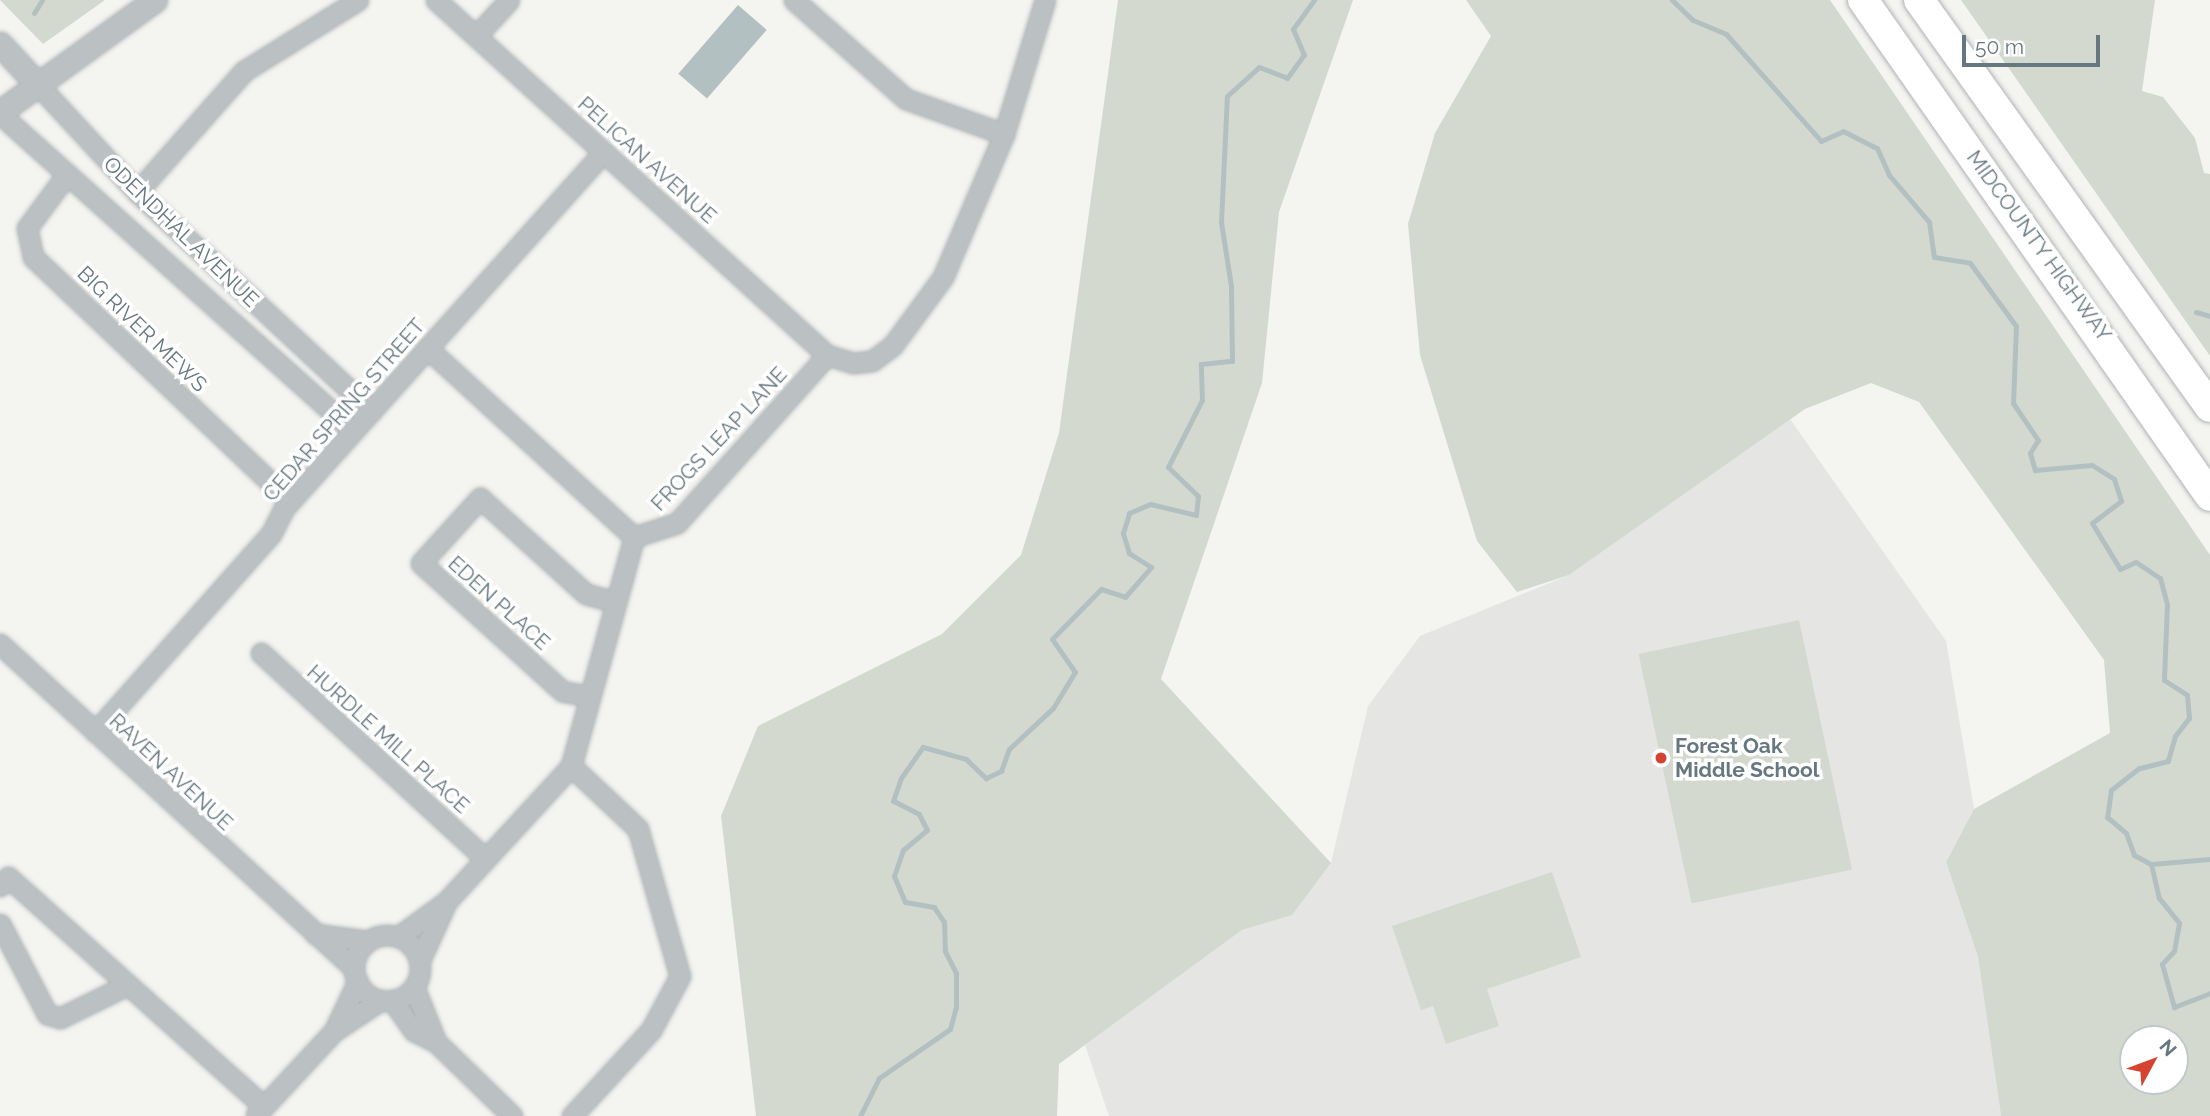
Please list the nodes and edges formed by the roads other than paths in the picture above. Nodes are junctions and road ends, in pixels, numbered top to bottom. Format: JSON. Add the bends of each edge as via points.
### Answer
{"nodes":[{"id":1,"x":155,"y":0,"type":"edge"},
{"id":2,"x":358,"y":0,"type":"edge"},
{"id":3,"x":436,"y":0,"type":"edge"},
{"id":4,"x":509,"y":0,"type":"edge"},
{"id":5,"x":794,"y":0,"type":"edge"},
{"id":6,"x":1045,"y":0,"type":"edge"},
{"id":7,"x":1863,"y":0,"type":"edge"},
{"id":8,"x":1919,"y":0,"type":"edge"},
{"id":9,"x":477,"y":36,"type":"junction"},
{"id":10,"x":0,"y":44,"type":"edge"},
{"id":11,"x":38,"y":85,"type":"junction"},
{"id":12,"x":0,"y":113,"type":"edge"},
{"id":13,"x":1004,"y":134,"type":"junction"},
{"id":14,"x":604,"y":152,"type":"junction"},
{"id":15,"x":67,"y":174,"type":"junction"},
{"id":16,"x":137,"y":192,"type":"junction"},
{"id":17,"x":427,"y":348,"type":"junction"},
{"id":18,"x":827,"y":355,"type":"junction"},
{"id":19,"x":2210,"y":407,"type":"edge"},
{"id":20,"x":372,"y":411,"type":"junction"},
{"id":21,"x":353,"y":431,"type":"junction"},
{"id":22,"x":2210,"y":496,"type":"edge"},
{"id":23,"x":290,"y":501,"type":"junction"},
{"id":24,"x":634,"y":537,"type":"junction"},
{"id":25,"x":614,"y":601,"type":"junction"},
{"id":26,"x":0,"y":644,"type":"edge"},
{"id":27,"x":261,"y":653,"type":"dead end"},
{"id":28,"x":589,"y":696,"type":"junction"},
{"id":29,"x":94,"y":732,"type":"junction"},
{"id":30,"x":571,"y":766,"type":"junction"},
{"id":31,"x":485,"y":858,"type":"junction"},
{"id":32,"x":0,"y":886,"type":"edge"},
{"id":33,"x":446,"y":902,"type":"junction"},
{"id":34,"x":0,"y":924,"type":"edge"},
{"id":35,"x":311,"y":933,"type":"junction"},
{"id":36,"x":399,"y":936,"type":"junction"},
{"id":37,"x":368,"y":941,"type":"junction"},
{"id":38,"x":420,"y":960,"type":"junction"},
{"id":39,"x":356,"y":975,"type":"junction"},
{"id":40,"x":127,"y":985,"type":"junction"},
{"id":41,"x":414,"y":987,"type":"junction"},
{"id":42,"x":387,"y":1000,"type":"junction"},
{"id":43,"x":334,"y":1031,"type":"junction"},
{"id":44,"x":436,"y":1042,"type":"junction"},
{"id":45,"x":260,"y":1112,"type":"edge"},
{"id":46,"x":512,"y":1116,"type":"edge"},
{"id":47,"x":572,"y":1116,"type":"edge"}],
"edges":[{"from":1,"to":11,"type":"street"},
{"from":2,"to":16,"type":"street","via":[[244,71]]},
{"from":3,"to":9,"type":"street","name":"PELICAN AVENUE"},
{"from":4,"to":9,"type":"street"},
{"from":5,"to":13,"type":"street","via":[[906,99]]},
{"from":6,"to":13,"type":"street"},
{"from":7,"to":22,"type":"main road","name":"MIDCOUNTY HIGHWAY"},
{"from":8,"to":19,"type":"main road"},
{"from":9,"to":14,"type":"street","name":"PELICAN AVENUE"},
{"from":10,"to":11,"type":"street","name":"ODENDHAL AVENUE"},
{"from":11,"to":12,"type":"street"},
{"from":11,"to":16,"type":"street","name":"ODENDHAL AVENUE"},
{"from":12,"to":15,"type":"street","name":"ODENDHAL AVENUE"},
{"from":13,"to":18,"type":"street","via":[[943,277],[920,314],[872,360],[841,362]]},
{"from":14,"to":17,"type":"street","name":"CEDAR SPRING STREET"},
{"from":14,"to":18,"type":"street","name":"PELICAN AVENUE"},
{"from":15,"to":21,"type":"street","name":"ODENDHAL AVENUE"},
{"from":15,"to":23,"type":"street","name":"BIG RIVER MEWS","via":[[27,228],[33,257]]},
{"from":16,"to":20,"type":"street","name":"ODENDHAL AVENUE"},
{"from":17,"to":20,"type":"street","name":"CEDAR SPRING STREET"},
{"from":17,"to":24,"type":"street"},
{"from":18,"to":24,"type":"street","name":"FROGS LEAP LANE","via":[[677,523]]},
{"from":20,"to":21,"type":"street","name":"CEDAR SPRING STREET"},
{"from":21,"to":23,"type":"street","name":"CEDAR SPRING STREET"},
{"from":23,"to":29,"type":"street","name":"CEDAR SPRING STREET","via":[[271,534]]},
{"from":24,"to":25,"type":"street"},
{"from":25,"to":28,"type":"street"},
{"from":25,"to":28,"type":"street","name":"EDEN PLACE","via":[[586,594],[480,498],[421,563],[562,691]]},
{"from":26,"to":29,"type":"street","name":"RAVEN AVENUE"},
{"from":27,"to":31,"type":"street","name":"HURDLE MILL PLACE"},
{"from":28,"to":30,"type":"street"},
{"from":29,"to":35,"type":"street","name":"RAVEN AVENUE"},
{"from":30,"to":31,"type":"street"},
{"from":30,"to":47,"type":"street","via":[[638,829],[680,976],[651,1030]]},
{"from":31,"to":33,"type":"street"},
{"from":32,"to":40,"type":"street","via":[[8,877]]},
{"from":33,"to":36,"type":"street"},
{"from":33,"to":38,"type":"street"},
{"from":34,"to":40,"type":"street","via":[[47,1014],[60,1018]]},
{"from":35,"to":37,"type":"street"},
{"from":35,"to":39,"type":"street","name":"RAVEN AVENUE"},
{"from":36,"to":37,"type":"street"},
{"from":36,"to":38,"type":"street"},
{"from":37,"to":39,"type":"street"},
{"from":38,"to":41,"type":"street"},
{"from":39,"to":42,"type":"street"},
{"from":39,"to":43,"type":"street"},
{"from":40,"to":45,"type":"street"},
{"from":41,"to":42,"type":"street"},
{"from":41,"to":44,"type":"street"},
{"from":42,"to":43,"type":"street"},
{"from":42,"to":44,"type":"street","via":[[414,1031]]},
{"from":43,"to":45,"type":"street"},
{"from":44,"to":46,"type":"street"}]}
